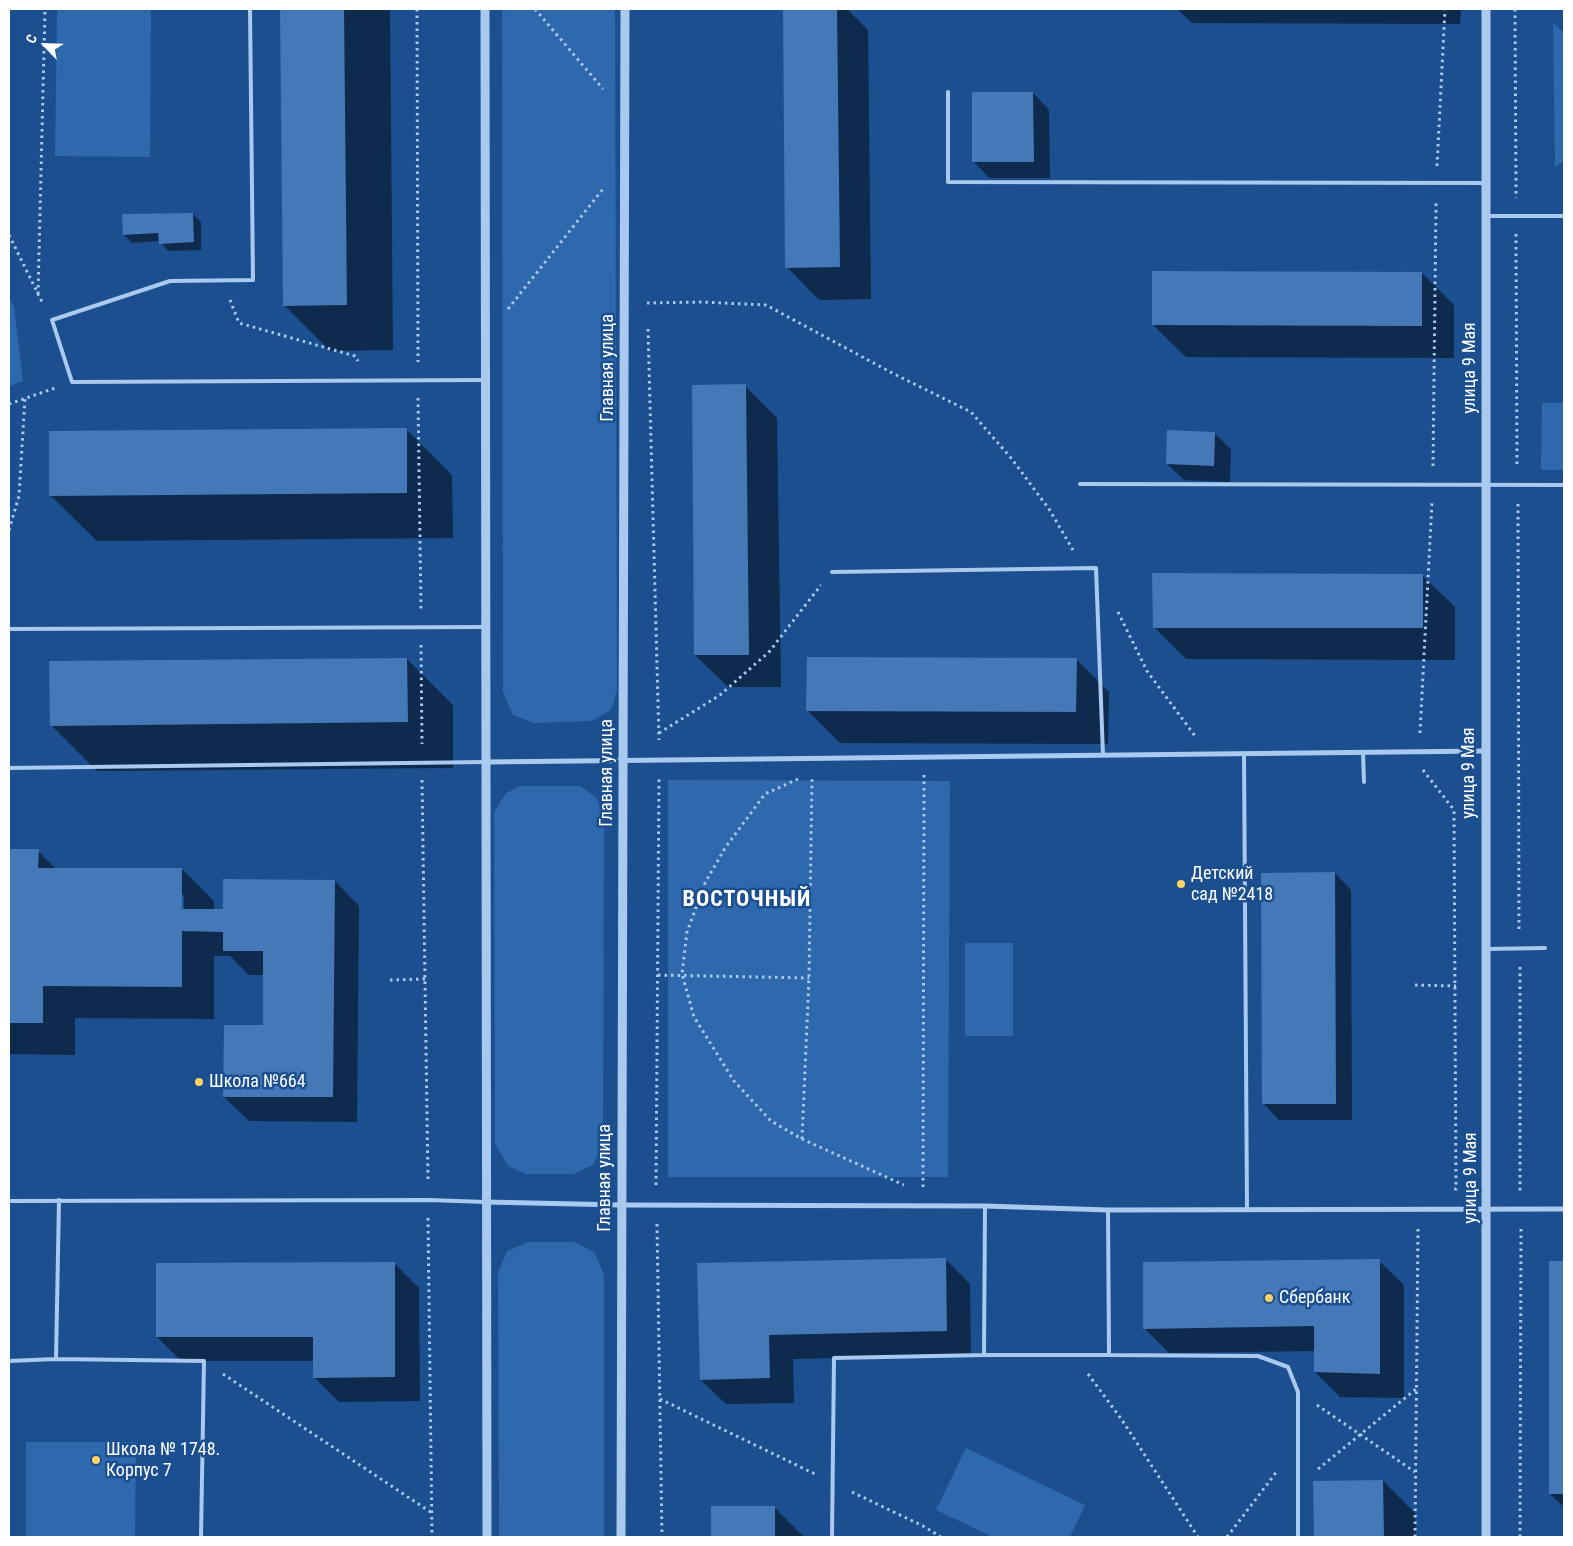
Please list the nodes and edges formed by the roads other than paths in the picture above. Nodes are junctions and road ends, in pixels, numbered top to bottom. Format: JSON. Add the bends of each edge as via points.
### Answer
{"nodes":[{"id":1,"x":250,"y":9,"type":"edge"},
{"id":2,"x":485,"y":9,"type":"edge"},
{"id":3,"x":625,"y":9,"type":"edge"},
{"id":4,"x":1486,"y":9,"type":"edge"},
{"id":5,"x":948,"y":92,"type":"dead end"},
{"id":6,"x":1486,"y":183,"type":"junction"},
{"id":7,"x":1486,"y":216,"type":"junction"},
{"id":8,"x":1564,"y":216,"type":"edge"},
{"id":9,"x":485,"y":380,"type":"junction"},
{"id":10,"x":1080,"y":484,"type":"dead end"},
{"id":11,"x":1486,"y":485,"type":"junction"},
{"id":12,"x":1564,"y":485,"type":"edge"},
{"id":13,"x":832,"y":572,"type":"road end"},
{"id":14,"x":485,"y":627,"type":"junction"},
{"id":15,"x":9,"y":629,"type":"edge"},
{"id":16,"x":1363,"y":752,"type":"junction"},
{"id":17,"x":1485,"y":752,"type":"junction"},
{"id":18,"x":1244,"y":754,"type":"junction"},
{"id":19,"x":1103,"y":755,"type":"junction"},
{"id":20,"x":623,"y":760,"type":"junction"},
{"id":21,"x":486,"y":762,"type":"junction"},
{"id":22,"x":9,"y":768,"type":"edge"},
{"id":23,"x":1364,"y":782,"type":"dead end"},
{"id":24,"x":1545,"y":948,"type":"dead end"},
{"id":25,"x":1486,"y":949,"type":"junction"},
{"id":26,"x":60,"y":1200,"type":"junction"},
{"id":27,"x":9,"y":1201,"type":"edge"},
{"id":28,"x":486,"y":1202,"type":"junction"},
{"id":29,"x":621,"y":1205,"type":"junction"},
{"id":30,"x":985,"y":1206,"type":"junction"},
{"id":31,"x":1488,"y":1209,"type":"junction"},
{"id":32,"x":1564,"y":1209,"type":"edge"},
{"id":33,"x":1108,"y":1210,"type":"junction"},
{"id":34,"x":1247,"y":1210,"type":"junction"},
{"id":35,"x":984,"y":1355,"type":"junction"},
{"id":36,"x":1109,"y":1355,"type":"junction"},
{"id":37,"x":56,"y":1359,"type":"junction"},
{"id":38,"x":9,"y":1361,"type":"edge"},
{"id":39,"x":201,"y":1537,"type":"edge"},
{"id":40,"x":487,"y":1537,"type":"edge"},
{"id":41,"x":621,"y":1537,"type":"edge"},
{"id":42,"x":832,"y":1537,"type":"edge"},
{"id":43,"x":1298,"y":1537,"type":"edge"},
{"id":44,"x":1486,"y":1537,"type":"edge"}],
"edges":[{"from":1,"to":9,"type":"lane","via":[[253,280],[170,281],[52,320],[72,382]]},
{"from":2,"to":9,"type":"street"},
{"from":3,"to":20,"type":"street","name":"Главная улица"},
{"from":4,"to":6,"type":"street","name":"улица 9 Мая"},
{"from":5,"to":6,"type":"lane","via":[[948,182]]},
{"from":6,"to":7,"type":"street","name":"улица 9 Мая"},
{"from":7,"to":8,"type":"lane"},
{"from":7,"to":11,"type":"street","name":"улица 9 Мая"},
{"from":9,"to":14,"type":"street"},
{"from":10,"to":11,"type":"lane"},
{"from":11,"to":12,"type":"lane"},
{"from":11,"to":17,"type":"street","name":"улица 9 Мая"},
{"from":13,"to":19,"type":"lane","via":[[1096,568]]},
{"from":14,"to":15,"type":"lane"},
{"from":14,"to":21,"type":"street"},
{"from":16,"to":17,"type":"street"},
{"from":16,"to":18,"type":"street"},
{"from":16,"to":23,"type":"lane"},
{"from":17,"to":25,"type":"street","name":"улица 9 Мая"},
{"from":18,"to":19,"type":"street"},
{"from":18,"to":34,"type":"lane"},
{"from":19,"to":20,"type":"street"},
{"from":20,"to":21,"type":"street"},
{"from":20,"to":29,"type":"street","name":"Главная улица"},
{"from":21,"to":22,"type":"lane"},
{"from":21,"to":28,"type":"street"},
{"from":24,"to":25,"type":"lane"},
{"from":25,"to":31,"type":"street","name":"улица 9 Мая"},
{"from":26,"to":27,"type":"lane"},
{"from":26,"to":28,"type":"lane"},
{"from":26,"to":37,"type":"lane"},
{"from":28,"to":29,"type":"street"},
{"from":28,"to":40,"type":"street"},
{"from":29,"to":30,"type":"street"},
{"from":29,"to":41,"type":"street","name":"Главная улица"},
{"from":30,"to":33,"type":"street"},
{"from":30,"to":35,"type":"lane"},
{"from":31,"to":32,"type":"street"},
{"from":31,"to":34,"type":"street"},
{"from":31,"to":44,"type":"street","name":"улица 9 Мая"},
{"from":33,"to":34,"type":"street"},
{"from":33,"to":36,"type":"lane"},
{"from":35,"to":36,"type":"lane"},
{"from":35,"to":42,"type":"lane","via":[[834,1358]]},
{"from":36,"to":43,"type":"lane","via":[[1258,1356],[1288,1367],[1298,1392]]},
{"from":37,"to":38,"type":"lane"},
{"from":37,"to":39,"type":"lane","via":[[204,1361]]}]}
